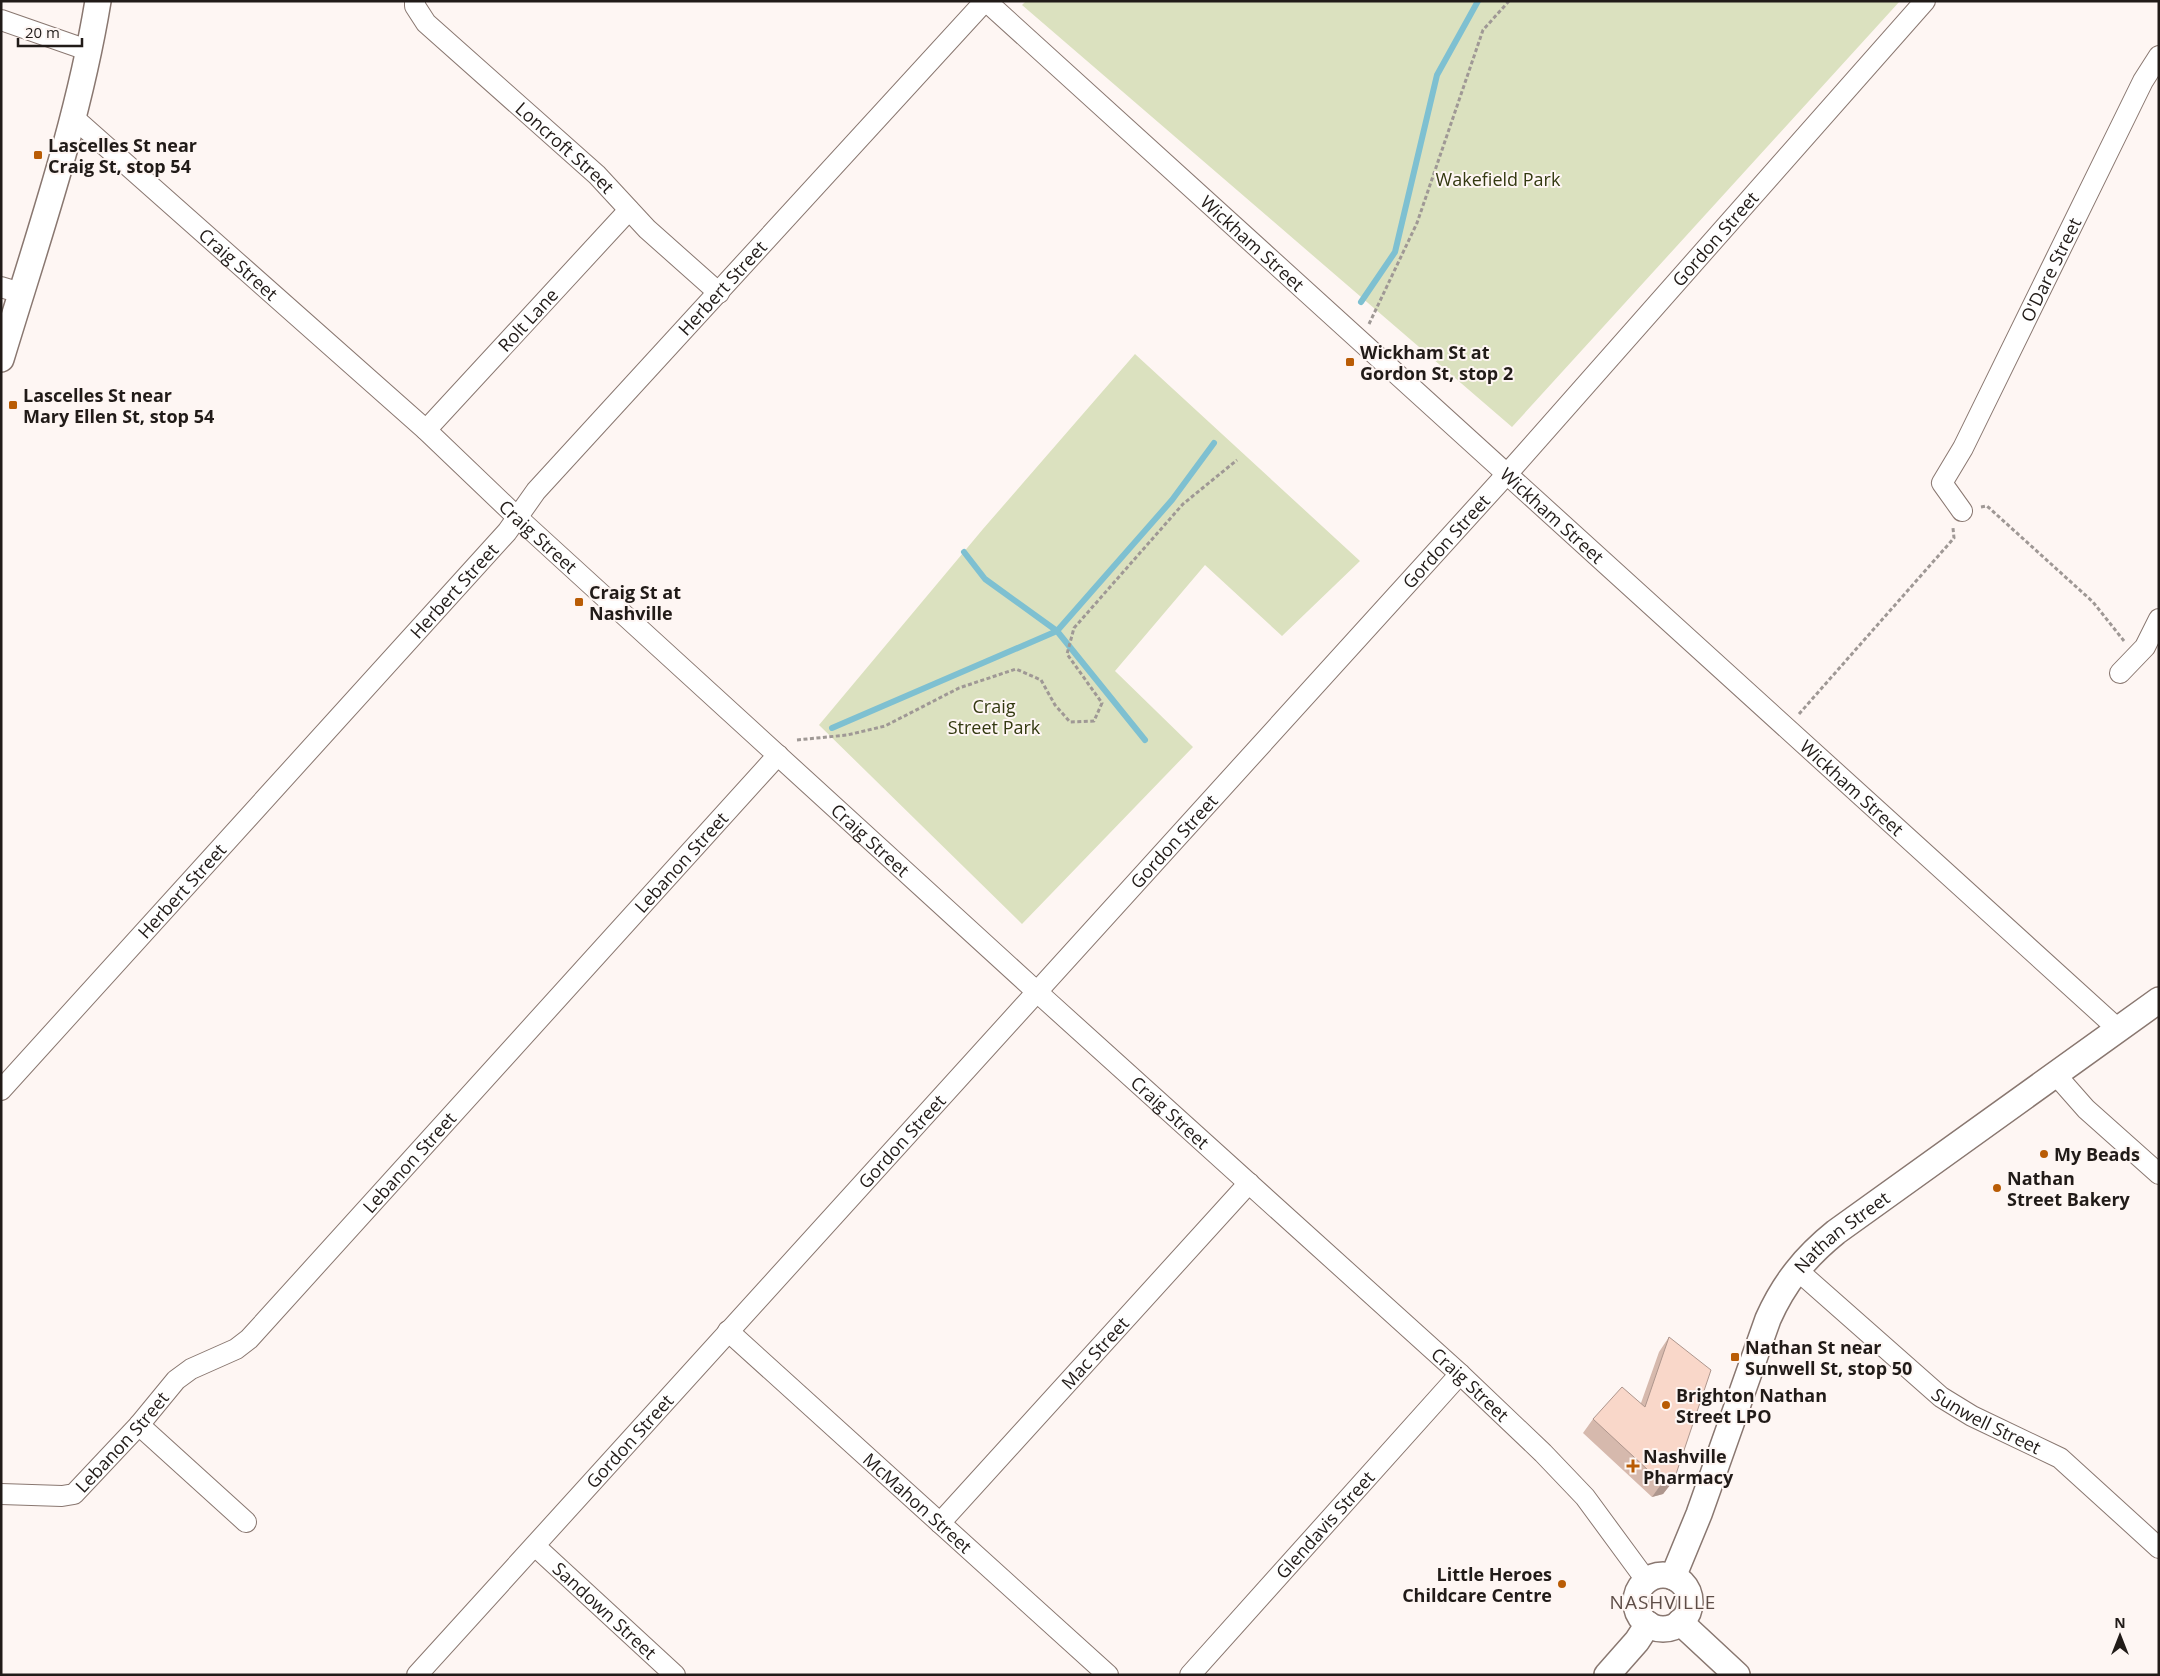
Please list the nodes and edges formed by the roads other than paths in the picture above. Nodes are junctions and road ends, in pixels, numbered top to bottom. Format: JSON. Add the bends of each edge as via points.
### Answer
{"nodes":[{"id":1,"x":98,"y":1,"type":"edge"},
{"id":2,"x":415,"y":1,"type":"edge"},
{"id":3,"x":985,"y":1,"type":"edge"},
{"id":4,"x":1925,"y":1,"type":"edge"},
{"id":5,"x":1,"y":20,"type":"edge"},
{"id":6,"x":90,"y":51,"type":"junction"},
{"id":7,"x":2159,"y":56,"type":"edge"},
{"id":8,"x":74,"y":118,"type":"junction"},
{"id":9,"x":629,"y":210,"type":"junction"},
{"id":10,"x":11,"y":290,"type":"edge"},
{"id":11,"x":719,"y":293,"type":"junction"},
{"id":12,"x":1,"y":358,"type":"edge"},
{"id":13,"x":426,"y":430,"type":"junction"},
{"id":14,"x":1506,"y":474,"type":"junction"},
{"id":15,"x":1962,"y":511,"type":"road end"},
{"id":16,"x":518,"y":518,"type":"junction"},
{"id":17,"x":2159,"y":620,"type":"edge"},
{"id":18,"x":2120,"y":673,"type":"dead end"},
{"id":19,"x":778,"y":755,"type":"junction"},
{"id":20,"x":1036,"y":991,"type":"junction"},
{"id":21,"x":2159,"y":1000,"type":"edge"},
{"id":22,"x":2118,"y":1029,"type":"junction"},
{"id":23,"x":2056,"y":1076,"type":"junction"},
{"id":24,"x":1,"y":1090,"type":"edge"},
{"id":25,"x":2159,"y":1174,"type":"edge"},
{"id":26,"x":1249,"y":1184,"type":"junction"},
{"id":27,"x":1796,"y":1269,"type":"junction"},
{"id":28,"x":728,"y":1331,"type":"junction"},
{"id":29,"x":1460,"y":1374,"type":"junction"},
{"id":30,"x":140,"y":1425,"type":"junction"},
{"id":31,"x":1,"y":1494,"type":"edge"},
{"id":32,"x":246,"y":1522,"type":"dead end"},
{"id":33,"x":940,"y":1522,"type":"junction"},
{"id":34,"x":535,"y":1546,"type":"junction"},
{"id":35,"x":2159,"y":1548,"type":"edge"},
{"id":36,"x":1673,"y":1577,"type":"junction"},
{"id":37,"x":1646,"y":1580,"type":"junction"},
{"id":38,"x":1680,"y":1622,"type":"junction"},
{"id":39,"x":1648,"y":1624,"type":"junction"},
{"id":40,"x":417,"y":1675,"type":"edge"},
{"id":41,"x":675,"y":1675,"type":"edge"},
{"id":42,"x":1108,"y":1675,"type":"edge"},
{"id":43,"x":1190,"y":1675,"type":"edge"},
{"id":44,"x":1607,"y":1675,"type":"edge"},
{"id":45,"x":1737,"y":1675,"type":"edge"}],
"edges":[{"from":1,"to":6,"type":"street"},
{"from":2,"to":9,"type":"street","name":"Loncroft Street","via":[[426,22],[597,175]]},
{"from":3,"to":11,"type":"street","name":"Herbert Street"},
{"from":3,"to":14,"type":"street","name":"Wickham Street"},
{"from":4,"to":14,"type":"street","name":"Gordon Street"},
{"from":5,"to":6,"type":"street"},
{"from":6,"to":8,"type":"street"},
{"from":7,"to":15,"type":"street","name":"O'Dare Street","via":[[2143,81],[1963,448],[1942,483]]},
{"from":8,"to":10,"type":"street"},
{"from":8,"to":13,"type":"street","name":"Craig Street"},
{"from":9,"to":11,"type":"street","name":"Loncroft Street"},
{"from":9,"to":13,"type":"street","name":"Rolt Lane"},
{"from":10,"to":12,"type":"street"},
{"from":11,"to":16,"type":"street","name":"Herbert Street","via":[[536,491]]},
{"from":13,"to":16,"type":"street","name":"Craig Street"},
{"from":14,"to":20,"type":"street","name":"Gordon Street"},
{"from":14,"to":22,"type":"street","name":"Wickham Street"},
{"from":16,"to":19,"type":"street","name":"Craig Street"},
{"from":16,"to":24,"type":"street","name":"Herbert Street"},
{"from":17,"to":18,"type":"street","via":[[2145,647]]},
{"from":19,"to":20,"type":"street","name":"Craig Street"},
{"from":19,"to":30,"type":"street","name":"Lebanon Street","via":[[249,1339],[176,1380]]},
{"from":20,"to":26,"type":"street","name":"Craig Street"},
{"from":20,"to":28,"type":"street","name":"Gordon Street"},
{"from":21,"to":22,"type":"street","name":"Nathan Street"},
{"from":22,"to":23,"type":"street","name":"Nathan Street"},
{"from":23,"to":25,"type":"street","via":[[2086,1109]]},
{"from":23,"to":27,"type":"street","name":"Nathan Street","via":[[1836,1232]]},
{"from":26,"to":29,"type":"street","name":"Craig Street"},
{"from":26,"to":33,"type":"street","name":"Mac Street"},
{"from":27,"to":35,"type":"street","name":"Sunwell Street","via":[[1941,1397],[1972,1416],[2060,1458]]},
{"from":27,"to":36,"type":"street","name":"Nathan Street","via":[[1768,1319],[1699,1514]]},
{"from":28,"to":33,"type":"street","name":"McMahon Street"},
{"from":28,"to":34,"type":"street","name":"Gordon Street"},
{"from":29,"to":37,"type":"street","name":"Craig Street","via":[[1585,1497]]},
{"from":29,"to":43,"type":"street","name":"Glendavis Street"},
{"from":30,"to":31,"type":"street","name":"Lebanon Street","via":[[74,1494]]},
{"from":30,"to":32,"type":"street"},
{"from":33,"to":42,"type":"street","name":"McMahon Street"},
{"from":34,"to":40,"type":"street","name":"Gordon Street"},
{"from":34,"to":41,"type":"street","name":"Sandown Street"},
{"from":36,"to":37,"type":"street","via":[[1659,1575]]},
{"from":36,"to":38,"type":"street","via":[[1681,1581],[1689,1597],[1686,1615]]},
{"from":37,"to":39,"type":"street","via":[[1637,1594],[1636,1603]]},
{"from":38,"to":39,"type":"street","via":[[1664,1628]]},
{"from":38,"to":45,"type":"street"},
{"from":39,"to":44,"type":"street"}]}
